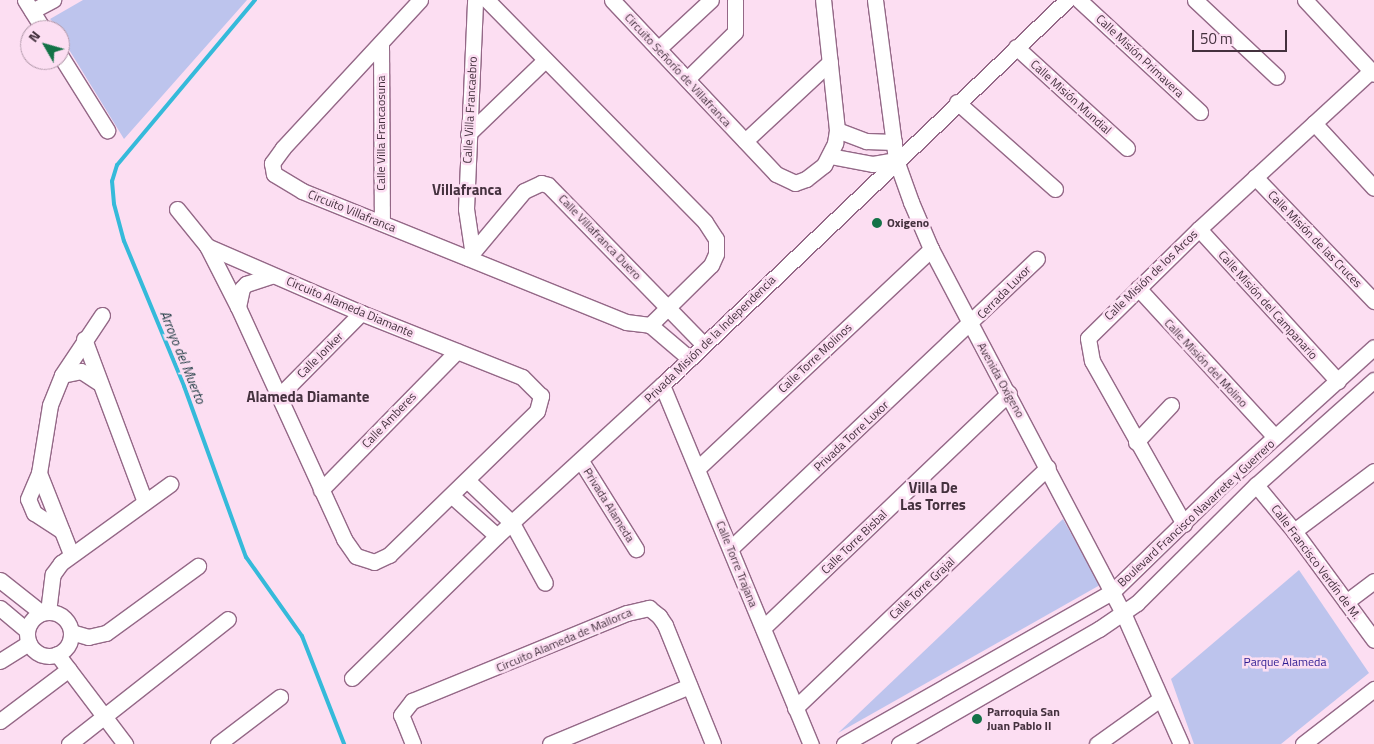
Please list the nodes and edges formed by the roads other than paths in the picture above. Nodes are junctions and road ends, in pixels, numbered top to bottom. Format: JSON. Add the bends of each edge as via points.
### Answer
{"nodes":[{"id":1,"x":53,"y":0,"type":"edge"},
{"id":2,"x":420,"y":0,"type":"edge"},
{"id":3,"x":475,"y":0,"type":"edge"},
{"id":4,"x":487,"y":0,"type":"edge"},
{"id":5,"x":612,"y":0,"type":"edge"},
{"id":6,"x":711,"y":0,"type":"edge"},
{"id":7,"x":735,"y":0,"type":"edge"},
{"id":8,"x":822,"y":0,"type":"edge"},
{"id":9,"x":875,"y":0,"type":"edge"},
{"id":10,"x":1067,"y":0,"type":"edge"},
{"id":11,"x":1079,"y":0,"type":"edge"},
{"id":12,"x":1195,"y":0,"type":"edge"},
{"id":13,"x":1309,"y":1,"type":"edge"},
{"id":14,"x":28,"y":5,"type":"edge"},
{"id":15,"x":38,"y":20,"type":"edge"},
{"id":16,"x":381,"y":43,"type":"junction"},
{"id":17,"x":1016,"y":47,"type":"junction"},
{"id":18,"x":658,"y":48,"type":"junction"},
{"id":19,"x":545,"y":60,"type":"junction"},
{"id":20,"x":830,"y":62,"type":"junction"},
{"id":21,"x":69,"y":70,"type":"edge"},
{"id":22,"x":1373,"y":73,"type":"edge"},
{"id":23,"x":1277,"y":77,"type":"dead end"},
{"id":24,"x":687,"y":79,"type":"junction"},
{"id":25,"x":957,"y":102,"type":"junction"},
{"id":26,"x":1200,"y":112,"type":"dead end"},
{"id":27,"x":1314,"y":123,"type":"junction"},
{"id":28,"x":107,"y":130,"type":"dead end"},
{"id":29,"x":837,"y":130,"type":"junction"},
{"id":30,"x":468,"y":134,"type":"junction"},
{"id":31,"x":745,"y":141,"type":"junction"},
{"id":32,"x":894,"y":142,"type":"junction"},
{"id":33,"x":1127,"y":148,"type":"dead end"},
{"id":34,"x":830,"y":156,"type":"junction"},
{"id":35,"x":896,"y":160,"type":"junction"},
{"id":36,"x":1255,"y":177,"type":"junction"},
{"id":37,"x":1374,"y":188,"type":"edge"},
{"id":38,"x":1055,"y":189,"type":"dead end"},
{"id":39,"x":177,"y":209,"type":"dead end"},
{"id":40,"x":382,"y":223,"type":"junction"},
{"id":41,"x":1199,"y":229,"type":"junction"},
{"id":42,"x":207,"y":246,"type":"junction"},
{"id":43,"x":931,"y":249,"type":"junction"},
{"id":44,"x":470,"y":254,"type":"junction"},
{"id":45,"x":1037,"y":259,"type":"dead end"},
{"id":46,"x":273,"y":275,"type":"junction"},
{"id":47,"x":1138,"y":288,"type":"junction"},
{"id":48,"x":1374,"y":301,"type":"edge"},
{"id":49,"x":238,"y":307,"type":"junction"},
{"id":50,"x":668,"y":308,"type":"junction"},
{"id":51,"x":361,"y":314,"type":"junction"},
{"id":52,"x":102,"y":315,"type":"dead end"},
{"id":53,"x":971,"y":324,"type":"junction"},
{"id":54,"x":650,"y":325,"type":"junction"},
{"id":55,"x":84,"y":339,"type":"junction"},
{"id":56,"x":704,"y":345,"type":"junction"},
{"id":57,"x":1374,"y":347,"type":"edge"},
{"id":58,"x":457,"y":351,"type":"junction"},
{"id":59,"x":690,"y":359,"type":"junction"},
{"id":60,"x":62,"y":375,"type":"junction"},
{"id":61,"x":1374,"y":380,"type":"edge"},
{"id":62,"x":1338,"y":381,"type":"junction"},
{"id":63,"x":98,"y":382,"type":"junction"},
{"id":64,"x":662,"y":385,"type":"junction"},
{"id":65,"x":1009,"y":393,"type":"junction"},
{"id":66,"x":279,"y":396,"type":"junction"},
{"id":67,"x":1171,"y":405,"type":"dead end"},
{"id":68,"x":1275,"y":438,"type":"junction"},
{"id":69,"x":1136,"y":442,"type":"junction"},
{"id":70,"x":582,"y":461,"type":"junction"},
{"id":71,"x":1048,"y":467,"type":"junction"},
{"id":72,"x":698,"y":468,"type":"junction"},
{"id":73,"x":1374,"y":471,"type":"edge"},
{"id":74,"x":40,"y":473,"type":"junction"},
{"id":75,"x":468,"y":481,"type":"junction"},
{"id":76,"x":170,"y":484,"type":"dead end"},
{"id":77,"x":1256,"y":485,"type":"junction"},
{"id":78,"x":321,"y":490,"type":"junction"},
{"id":79,"x":452,"y":496,"type":"junction"},
{"id":80,"x":145,"y":502,"type":"junction"},
{"id":81,"x":512,"y":523,"type":"junction"},
{"id":82,"x":1184,"y":524,"type":"junction"},
{"id":83,"x":62,"y":531,"type":"junction"},
{"id":84,"x":1294,"y":531,"type":"junction"},
{"id":85,"x":497,"y":536,"type":"junction"},
{"id":86,"x":731,"y":548,"type":"junction"},
{"id":87,"x":636,"y":549,"type":"dead end"},
{"id":88,"x":71,"y":554,"type":"junction"},
{"id":89,"x":198,"y":566,"type":"dead end"},
{"id":90,"x":0,"y":580,"type":"edge"},
{"id":91,"x":1374,"y":581,"type":"edge"},
{"id":92,"x":545,"y":583,"type":"dead end"},
{"id":93,"x":1112,"y":592,"type":"junction"},
{"id":94,"x":1346,"y":602,"type":"junction"},
{"id":95,"x":0,"y":608,"type":"edge"},
{"id":96,"x":45,"y":612,"type":"junction"},
{"id":97,"x":1123,"y":613,"type":"junction"},
{"id":98,"x":228,"y":619,"type":"dead end"},
{"id":99,"x":763,"y":628,"type":"junction"},
{"id":100,"x":71,"y":632,"type":"junction"},
{"id":101,"x":28,"y":637,"type":"junction"},
{"id":102,"x":1374,"y":640,"type":"edge"},
{"id":103,"x":57,"y":654,"type":"junction"},
{"id":104,"x":0,"y":661,"type":"edge"},
{"id":105,"x":69,"y":669,"type":"junction"},
{"id":106,"x":352,"y":678,"type":"dead end"},
{"id":107,"x":954,"y":682,"type":"junction"},
{"id":108,"x":689,"y":686,"type":"junction"},
{"id":109,"x":1374,"y":689,"type":"edge"},
{"id":110,"x":280,"y":697,"type":"dead end"},
{"id":111,"x":1160,"y":699,"type":"junction"},
{"id":112,"x":967,"y":705,"type":"junction"},
{"id":113,"x":795,"y":708,"type":"junction"},
{"id":114,"x":105,"y":716,"type":"junction"},
{"id":115,"x":0,"y":721,"type":"edge"},
{"id":116,"x":238,"y":738,"type":"edge"},
{"id":117,"x":69,"y":744,"type":"edge"},
{"id":118,"x":125,"y":744,"type":"edge"},
{"id":119,"x":218,"y":744,"type":"edge"},
{"id":120,"x":413,"y":744,"type":"edge"},
{"id":121,"x":550,"y":744,"type":"edge"},
{"id":122,"x":713,"y":744,"type":"edge"},
{"id":123,"x":811,"y":744,"type":"edge"},
{"id":124,"x":844,"y":744,"type":"edge"},
{"id":125,"x":899,"y":744,"type":"edge"},
{"id":126,"x":1097,"y":744,"type":"edge"},
{"id":127,"x":1181,"y":744,"type":"edge"},
{"id":128,"x":1302,"y":744,"type":"edge"}],
"edges":[{"from":1,"to":14,"type":"street"},
{"from":2,"to":16,"type":"street","name":"Circuito Villafranca"},
{"from":3,"to":30,"type":"street","name":"Calle Villa Francaebro"},
{"from":4,"to":19,"type":"street"},
{"from":5,"to":18,"type":"street","name":"Circuito Señorío de Villafranca"},
{"from":6,"to":18,"type":"street"},
{"from":7,"to":24,"type":"street","via":[[735,32]]},
{"from":8,"to":20,"type":"street"},
{"from":9,"to":32,"type":"street","name":"Avenida Oxígeno"},
{"from":10,"to":17,"type":"street","name":"Privada Misión de la Independencia"},
{"from":11,"to":26,"type":"street","name":"Calle Misión Primavera"},
{"from":12,"to":23,"type":"street"},
{"from":13,"to":22,"type":"street"},
{"from":14,"to":15,"type":"street"},
{"from":16,"to":40,"type":"street","name":"Calle Villa Francaosuna"},
{"from":16,"to":40,"type":"street","name":"Circuito Villafranca","via":[[283,148],[271,168],[288,185]]},
{"from":17,"to":25,"type":"street","name":"Privada Misión de la Independencia"},
{"from":17,"to":33,"type":"street","name":"Calle Misión Mundial"},
{"from":18,"to":24,"type":"street","name":"Circuito Señorío de Villafranca"},
{"from":19,"to":30,"type":"street"},
{"from":19,"to":50,"type":"street","via":[[705,222],[716,239],[712,264]]},
{"from":20,"to":29,"type":"street"},
{"from":20,"to":31,"type":"street"},
{"from":21,"to":28,"type":"street"},
{"from":22,"to":27,"type":"street","name":"Calle Misión de los Arcos"},
{"from":24,"to":31,"type":"street","name":"Circuito Señorío de Villafranca"},
{"from":25,"to":35,"type":"street","name":"Privada Misión de la Independencia"},
{"from":25,"to":38,"type":"street"},
{"from":27,"to":36,"type":"street","name":"Calle Misión de los Arcos"},
{"from":27,"to":37,"type":"street"},
{"from":29,"to":32,"type":"street","via":[[866,141]]},
{"from":29,"to":34,"type":"street"},
{"from":30,"to":44,"type":"street","name":"Calle Villa Francaebro","via":[[466,222]]},
{"from":31,"to":34,"type":"street","name":"Circuito Señorío de Villafranca","via":[[786,182],[806,179]]},
{"from":32,"to":35,"type":"street","name":"Avenida Oxígeno"},
{"from":34,"to":35,"type":"street","via":[[873,164]]},
{"from":35,"to":43,"type":"street","name":"Avenida Oxígeno"},
{"from":35,"to":56,"type":"street","name":"Privada Misión de la Independencia"},
{"from":36,"to":41,"type":"street","name":"Calle Misión de los Arcos"},
{"from":36,"to":48,"type":"street","name":"Calle Misión de las Cruces"},
{"from":39,"to":42,"type":"street"},
{"from":40,"to":44,"type":"street","name":"Circuito Villafranca"},
{"from":41,"to":47,"type":"street","name":"Calle Misión de los Arcos"},
{"from":41,"to":62,"type":"street","name":"Calle Misión del Campanario"},
{"from":42,"to":46,"type":"street"},
{"from":42,"to":49,"type":"street"},
{"from":43,"to":53,"type":"street","name":"Avenida Oxígeno"},
{"from":43,"to":72,"type":"street","name":"Calle Torre Molinos"},
{"from":44,"to":50,"type":"street","name":"Calle Villafranca Duero","via":[[524,191],[541,183],[548,186]]},
{"from":44,"to":54,"type":"street","name":"Circuito Villafranca","via":[[626,322]]},
{"from":45,"to":53,"type":"street","name":"Cerrada Luxor"},
{"from":46,"to":49,"type":"street","name":"Circuito Alameda Diamante","via":[[246,284]]},
{"from":46,"to":51,"type":"street","name":"Circuito Alameda Diamante"},
{"from":47,"to":68,"type":"street","name":"Calle Misión del Molino"},
{"from":47,"to":69,"type":"street","name":"Calle Misión de los Arcos","via":[[1100,325],[1088,344],[1092,361]]},
{"from":49,"to":66,"type":"street","name":"Circuito Alameda Diamante"},
{"from":50,"to":54,"type":"street"},
{"from":50,"to":56,"type":"street"},
{"from":51,"to":58,"type":"street","name":"Circuito Alameda Diamante"},
{"from":51,"to":66,"type":"street","name":"Calle Jonker"},
{"from":52,"to":55,"type":"street"},
{"from":53,"to":65,"type":"street","name":"Avenida Oxígeno"},
{"from":53,"to":86,"type":"street","name":"Privada Torre Luxor"},
{"from":54,"to":59,"type":"street"},
{"from":55,"to":60,"type":"street"},
{"from":55,"to":63,"type":"street"},
{"from":56,"to":59,"type":"street","name":"Privada Misión de la Independencia"},
{"from":57,"to":62,"type":"street","name":"Boulevard Francisco Navarrete y Guerrero"},
{"from":58,"to":75,"type":"street","name":"Circuito Alameda Diamante","via":[[522,377],[541,396],[538,412]]},
{"from":58,"to":78,"type":"street","name":"Calle Amberes"},
{"from":59,"to":64,"type":"street","name":"Privada Misión de la Independencia"},
{"from":60,"to":63,"type":"street","via":[[81,371]]},
{"from":60,"to":74,"type":"street","via":[[50,405]]},
{"from":61,"to":77,"type":"street","name":"Boulevard Francisco Navarrete y Guerrero"},
{"from":62,"to":68,"type":"street","name":"Boulevard Francisco Navarrete y Guerrero"},
{"from":63,"to":80,"type":"street"},
{"from":64,"to":70,"type":"street","name":"Privada Misión de la Independencia"},
{"from":64,"to":72,"type":"street","name":"Calle Torre Trajana"},
{"from":65,"to":71,"type":"street","name":"Avenida Oxígeno"},
{"from":65,"to":99,"type":"street","name":"Calle Torre Bisbal"},
{"from":66,"to":78,"type":"street","name":"Circuito Alameda Diamante"},
{"from":67,"to":69,"type":"street"},
{"from":68,"to":82,"type":"street","name":"Boulevard Francisco Navarrete y Guerrero"},
{"from":69,"to":82,"type":"street","name":"Calle Misión de los Arcos"},
{"from":70,"to":81,"type":"street","name":"Privada Misión de la Independencia"},
{"from":70,"to":87,"type":"street","name":"Privada Alameda"},
{"from":71,"to":93,"type":"street","name":"Avenida Oxígeno"},
{"from":71,"to":113,"type":"street","name":"Calle Torre Grajal"},
{"from":72,"to":86,"type":"street","name":"Calle Torre Trajana"},
{"from":73,"to":84,"type":"street"},
{"from":74,"to":83,"type":"street"},
{"from":74,"to":83,"type":"street","via":[[28,499],[29,507]]},
{"from":75,"to":79,"type":"street","name":"Circuito Alameda Diamante"},
{"from":75,"to":81,"type":"street"},
{"from":76,"to":80,"type":"street"},
{"from":77,"to":84,"type":"street","name":"Calle Francisco Verdín de M."},
{"from":77,"to":97,"type":"street","name":"Boulevard Francisco Navarrete y Guerrero"},
{"from":78,"to":79,"type":"street","name":"Circuito Alameda Diamante","via":[[349,548],[365,562],[374,562],[400,545]]},
{"from":79,"to":85,"type":"street"},
{"from":80,"to":88,"type":"street"},
{"from":81,"to":85,"type":"street","name":"Privada Misión de la Independencia"},
{"from":81,"to":92,"type":"street"},
{"from":82,"to":93,"type":"street","name":"Boulevard Francisco Navarrete y Guerrero"},
{"from":83,"to":88,"type":"street"},
{"from":84,"to":94,"type":"street","name":"Calle Francisco Verdín de M."},
{"from":85,"to":106,"type":"street","name":"Privada Misión de la Independencia"},
{"from":86,"to":99,"type":"street","name":"Calle Torre Trajana"},
{"from":88,"to":96,"type":"street","via":[[53,574]]},
{"from":89,"to":100,"type":"street","via":[[106,633],[88,637]]},
{"from":90,"to":96,"type":"street"},
{"from":91,"to":94,"type":"street"},
{"from":93,"to":97,"type":"street","name":"Avenida Oxígeno"},
{"from":93,"to":107,"type":"street","name":"Boulevard Francisco Navarrete y Guerrero"},
{"from":94,"to":102,"type":"street","name":"Calle Francisco Verdín de M."},
{"from":95,"to":101,"type":"street"},
{"from":96,"to":100,"type":"street","via":[[66,620]]},
{"from":96,"to":101,"type":"street","via":[[32,620]]},
{"from":97,"to":111,"type":"street","name":"Avenida Oxígeno"},
{"from":97,"to":112,"type":"street","name":"Boulevard Francisco Navarrete y Guerrero"},
{"from":98,"to":114,"type":"street"},
{"from":99,"to":113,"type":"street","name":"Calle Torre Trajana"},
{"from":100,"to":103,"type":"street","via":[[68,645]]},
{"from":101,"to":103,"type":"street","via":[[41,654]]},
{"from":101,"to":104,"type":"street"},
{"from":103,"to":105,"type":"street"},
{"from":105,"to":114,"type":"street"},
{"from":105,"to":115,"type":"street"},
{"from":107,"to":112,"type":"street"},
{"from":107,"to":124,"type":"street","name":"Boulevard Francisco Navarrete y Guerrero"},
{"from":108,"to":120,"type":"street","name":"Circuito Alameda de Mallorca","via":[[659,616],[648,608],[640,609],[405,705],[401,715]]},
{"from":108,"to":121,"type":"street"},
{"from":108,"to":122,"type":"street","name":"Circuito Alameda de Mallorca"},
{"from":109,"to":128,"type":"street"},
{"from":110,"to":116,"type":"street"},
{"from":111,"to":126,"type":"street"},
{"from":111,"to":127,"type":"street","name":"Avenida Oxígeno"},
{"from":112,"to":125,"type":"street","name":"Boulevard Francisco Navarrete y Guerrero"},
{"from":113,"to":123,"type":"street","name":"Calle Torre Trajana"},
{"from":114,"to":117,"type":"street"},
{"from":114,"to":118,"type":"street"},
{"from":116,"to":119,"type":"street"}]}
